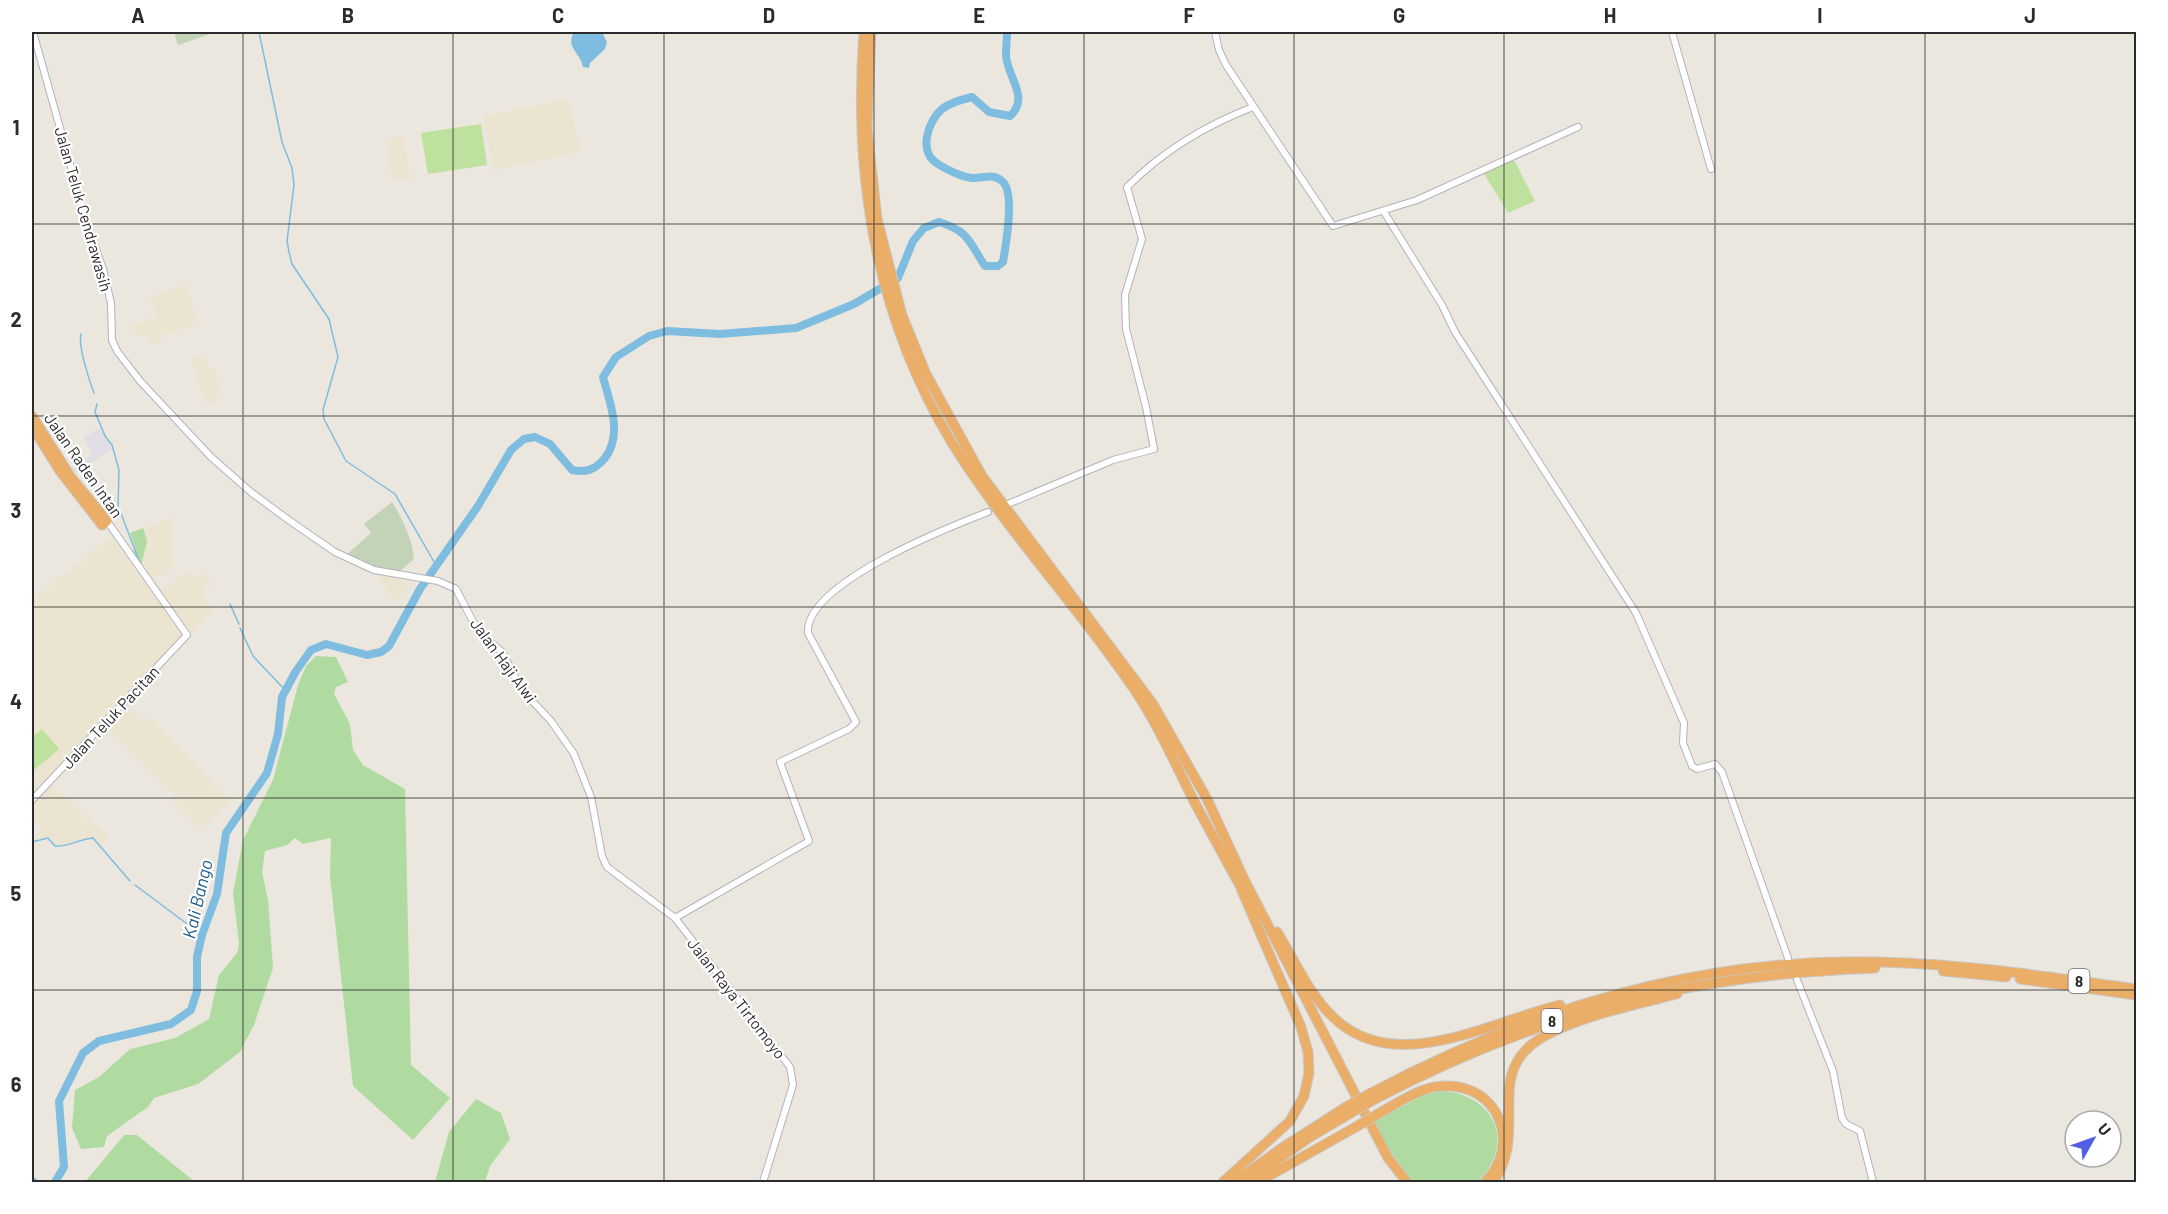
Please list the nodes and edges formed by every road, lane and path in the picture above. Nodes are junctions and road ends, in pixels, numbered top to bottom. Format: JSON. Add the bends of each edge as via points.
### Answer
{"nodes":[{"id":1,"x":33,"y":32,"type":"edge"},
{"id":2,"x":864,"y":32,"type":"edge"},
{"id":3,"x":870,"y":32,"type":"edge"},
{"id":4,"x":1672,"y":32,"type":"edge"},
{"id":5,"x":1216,"y":38,"type":"edge"},
{"id":6,"x":1253,"y":107,"type":"junction"},
{"id":7,"x":1578,"y":127,"type":"dead end"},
{"id":8,"x":1711,"y":169,"type":"dead end"},
{"id":9,"x":1384,"y":212,"type":"junction"},
{"id":10,"x":880,"y":250,"type":"junction"},
{"id":11,"x":32,"y":416,"type":"edge"},
{"id":12,"x":32,"y":426,"type":"edge"},
{"id":13,"x":62,"y":469,"type":"junction"},
{"id":14,"x":1008,"y":504,"type":"dead end"},
{"id":15,"x":988,"y":512,"type":"dead end"},
{"id":16,"x":105,"y":523,"type":"joint"},
{"id":17,"x":438,"y":582,"type":"joint"},
{"id":18,"x":186,"y":633,"type":"joint"},
{"id":19,"x":32,"y":800,"type":"edge"},
{"id":20,"x":1241,"y":880,"type":"junction"},
{"id":21,"x":675,"y":918,"type":"junction"},
{"id":22,"x":1788,"y":958,"type":"dead end"},
{"id":23,"x":2020,"y":976,"type":"junction"},
{"id":24,"x":1740,"y":978,"type":"junction"},
{"id":25,"x":1797,"y":980,"type":"dead end"},
{"id":26,"x":2136,"y":988,"type":"edge"},
{"id":27,"x":1612,"y":994,"type":"junction"},
{"id":28,"x":2136,"y":995,"type":"edge"},
{"id":29,"x":1373,"y":1096,"type":"junction"},
{"id":30,"x":1348,"y":1110,"type":"junction"},
{"id":31,"x":763,"y":1182,"type":"edge"},
{"id":32,"x":1223,"y":1182,"type":"edge"},
{"id":33,"x":1235,"y":1182,"type":"edge"},
{"id":34,"x":1246,"y":1182,"type":"edge"},
{"id":35,"x":1258,"y":1182,"type":"edge"},
{"id":36,"x":1398,"y":1182,"type":"edge"},
{"id":37,"x":1407,"y":1182,"type":"edge"},
{"id":38,"x":1485,"y":1182,"type":"edge"},
{"id":39,"x":1493,"y":1182,"type":"edge"},
{"id":40,"x":1873,"y":1182,"type":"edge"}],
"edges":[{"from":1,"to":17,"type":"street","name":"Jalan Teluk Cendrawasih","via":[[103,269],[111,303],[113,343],[140,381],[222,466],[290,521],[374,570]]},
{"from":2,"to":10,"type":"highway","via":[[861,147],[864,187]]},
{"from":3,"to":10,"type":"highway","via":[[867,129]]},
{"from":4,"to":8,"type":"street"},
{"from":5,"to":6,"type":"street","via":[[1222,57]]},
{"from":6,"to":9,"type":"street","via":[[1331,225],[1341,226]]},
{"from":6,"to":14,"type":"street","via":[[1222,118],[1197,133],[1127,187],[1142,239],[1125,295],[1126,329],[1154,449],[1113,460]]},
{"from":7,"to":9,"type":"street"},
{"from":9,"to":22,"type":"street","via":[[1455,332],[1646,630],[1684,723],[1682,738],[1692,766],[1698,769],[1715,764],[1723,774]]},
{"from":10,"to":20,"type":"highway","via":[[899,316],[966,451],[1153,704],[1207,799]]},
{"from":11,"to":13,"type":"highway","name":"Jalan Raden Intan"},
{"from":12,"to":13,"type":"highway","name":"Jalan Raden Intan"},
{"from":13,"to":16,"type":"highway","name":"Jalan Raden Intan"},
{"from":15,"to":21,"type":"street","via":[[925,538],[864,570],[820,605],[809,621],[808,633],[856,722],[780,762],[808,842]]},
{"from":16,"to":18,"type":"street","name":"Jalan Raden Intan"},
{"from":17,"to":21,"type":"street","name":"Jalan Haji Alwi","via":[[452,586],[460,594],[478,631],[501,652],[522,690],[574,754],[592,802],[607,867]]},
{"from":18,"to":19,"type":"street","name":"Jalan Teluk Pacitan"},
{"from":20,"to":27,"type":"highway","via":[[1326,1010],[1347,1029],[1374,1043],[1404,1047],[1428,1043],[1554,1006]]},
{"from":20,"to":32,"type":"highway","via":[[1301,1028],[1309,1073],[1304,1096],[1290,1121]]},
{"from":20,"to":36,"type":"highway","via":[[1383,1162]]},
{"from":20,"to":37,"type":"highway","via":[[1388,1158]]},
{"from":21,"to":31,"type":"street","name":"Jalan Raya Tirtomoyo","via":[[792,1072],[793,1085]]},
{"from":23,"to":24,"type":"highway","number":"8","via":[[1875,968]]},
{"from":23,"to":26,"type":"highway","number":"8"},
{"from":23,"to":27,"type":"highway","number":"8","via":[[1939,964],[1819,963],[1723,973]]},
{"from":23,"to":28,"type":"highway","number":"8"},
{"from":24,"to":29,"type":"highway","number":"8","via":[[1634,997],[1544,1023]]},
{"from":24,"to":39,"type":"highway","via":[[1584,1021],[1531,1045],[1517,1061],[1510,1081],[1507,1156]]},
{"from":25,"to":40,"type":"street","via":[[1833,1071],[1842,1118],[1860,1131]]},
{"from":27,"to":29,"type":"highway","number":"8","via":[[1465,1046]]},
{"from":29,"to":30,"type":"highway","number":"8","bridge":true},
{"from":30,"to":33,"type":"highway","number":"8","via":[[1279,1150]]},
{"from":30,"to":34,"type":"highway","number":"8"},
{"from":35,"to":38,"type":"highway","bridge":true,"via":[[1383,1111],[1421,1091],[1440,1086],[1465,1087],[1494,1109],[1503,1136],[1500,1158]]}]}
